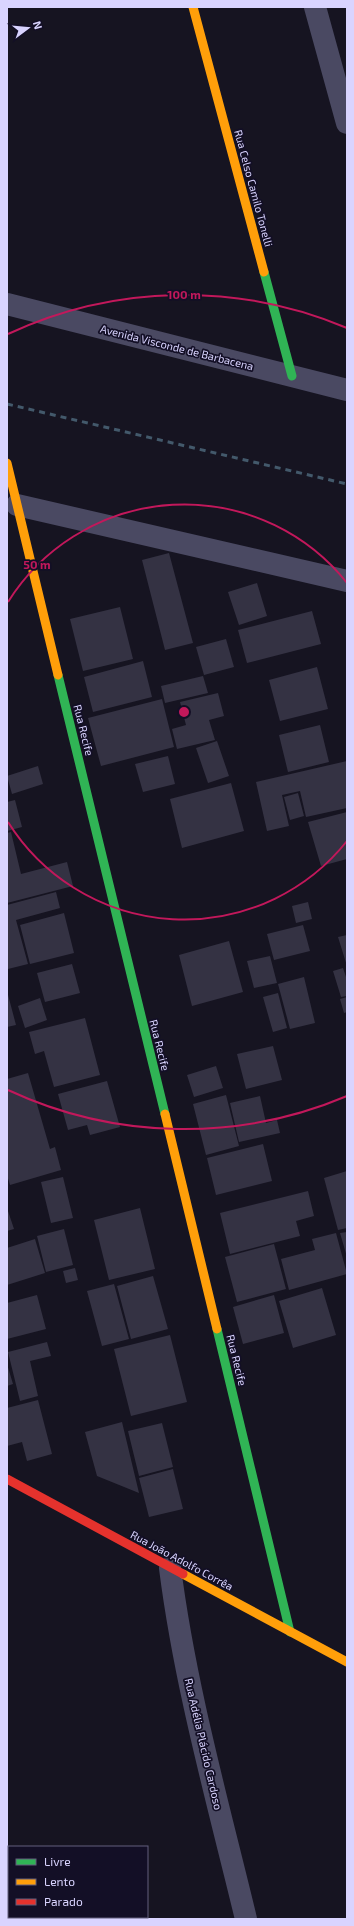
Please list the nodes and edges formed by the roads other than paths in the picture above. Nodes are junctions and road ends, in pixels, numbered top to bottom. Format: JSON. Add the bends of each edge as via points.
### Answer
{"nodes":[{"id":1,"x":193,"y":7,"type":"edge"},
{"id":2,"x":315,"y":7,"type":"edge"},
{"id":3,"x":347,"y":123,"type":"edge"},
{"id":4,"x":7,"y":304,"type":"edge"},
{"id":5,"x":292,"y":376,"type":"junction"},
{"id":6,"x":347,"y":390,"type":"edge"},
{"id":7,"x":7,"y":463,"type":"edge"},
{"id":8,"x":17,"y":505,"type":"junction"},
{"id":9,"x":347,"y":581,"type":"edge"},
{"id":10,"x":7,"y":1479,"type":"edge"},
{"id":11,"x":170,"y":1568,"type":"junction"},
{"id":12,"x":290,"y":1632,"type":"junction"},
{"id":13,"x":347,"y":1662,"type":"edge"},
{"id":14,"x":246,"y":1919,"type":"edge"}],
"edges":[{"from":1,"to":5,"type":"street","name":"Rua Celso Camilo Tonelli"},
{"from":2,"to":3,"type":"street"},
{"from":4,"to":5,"type":"street","name":"Avenida Visconde de Barbacena"},
{"from":5,"to":6,"type":"street","name":"Avenida Visconde de Barbacena"},
{"from":7,"to":8,"type":"street","name":"Rua Recife"},
{"from":8,"to":9,"type":"street"},
{"from":8,"to":12,"type":"street","name":"Rua Recife"},
{"from":10,"to":11,"type":"street","name":"Rua João Adolfo Corrêa"},
{"from":11,"to":12,"type":"street","name":"Rua João Adolfo Corrêa"},
{"from":11,"to":14,"type":"street","name":"Rua Adélia Plácido Cardoso","via":[[189,1680]]},
{"from":12,"to":13,"type":"street","name":"Rua João Adolfo Corrêa"}]}
